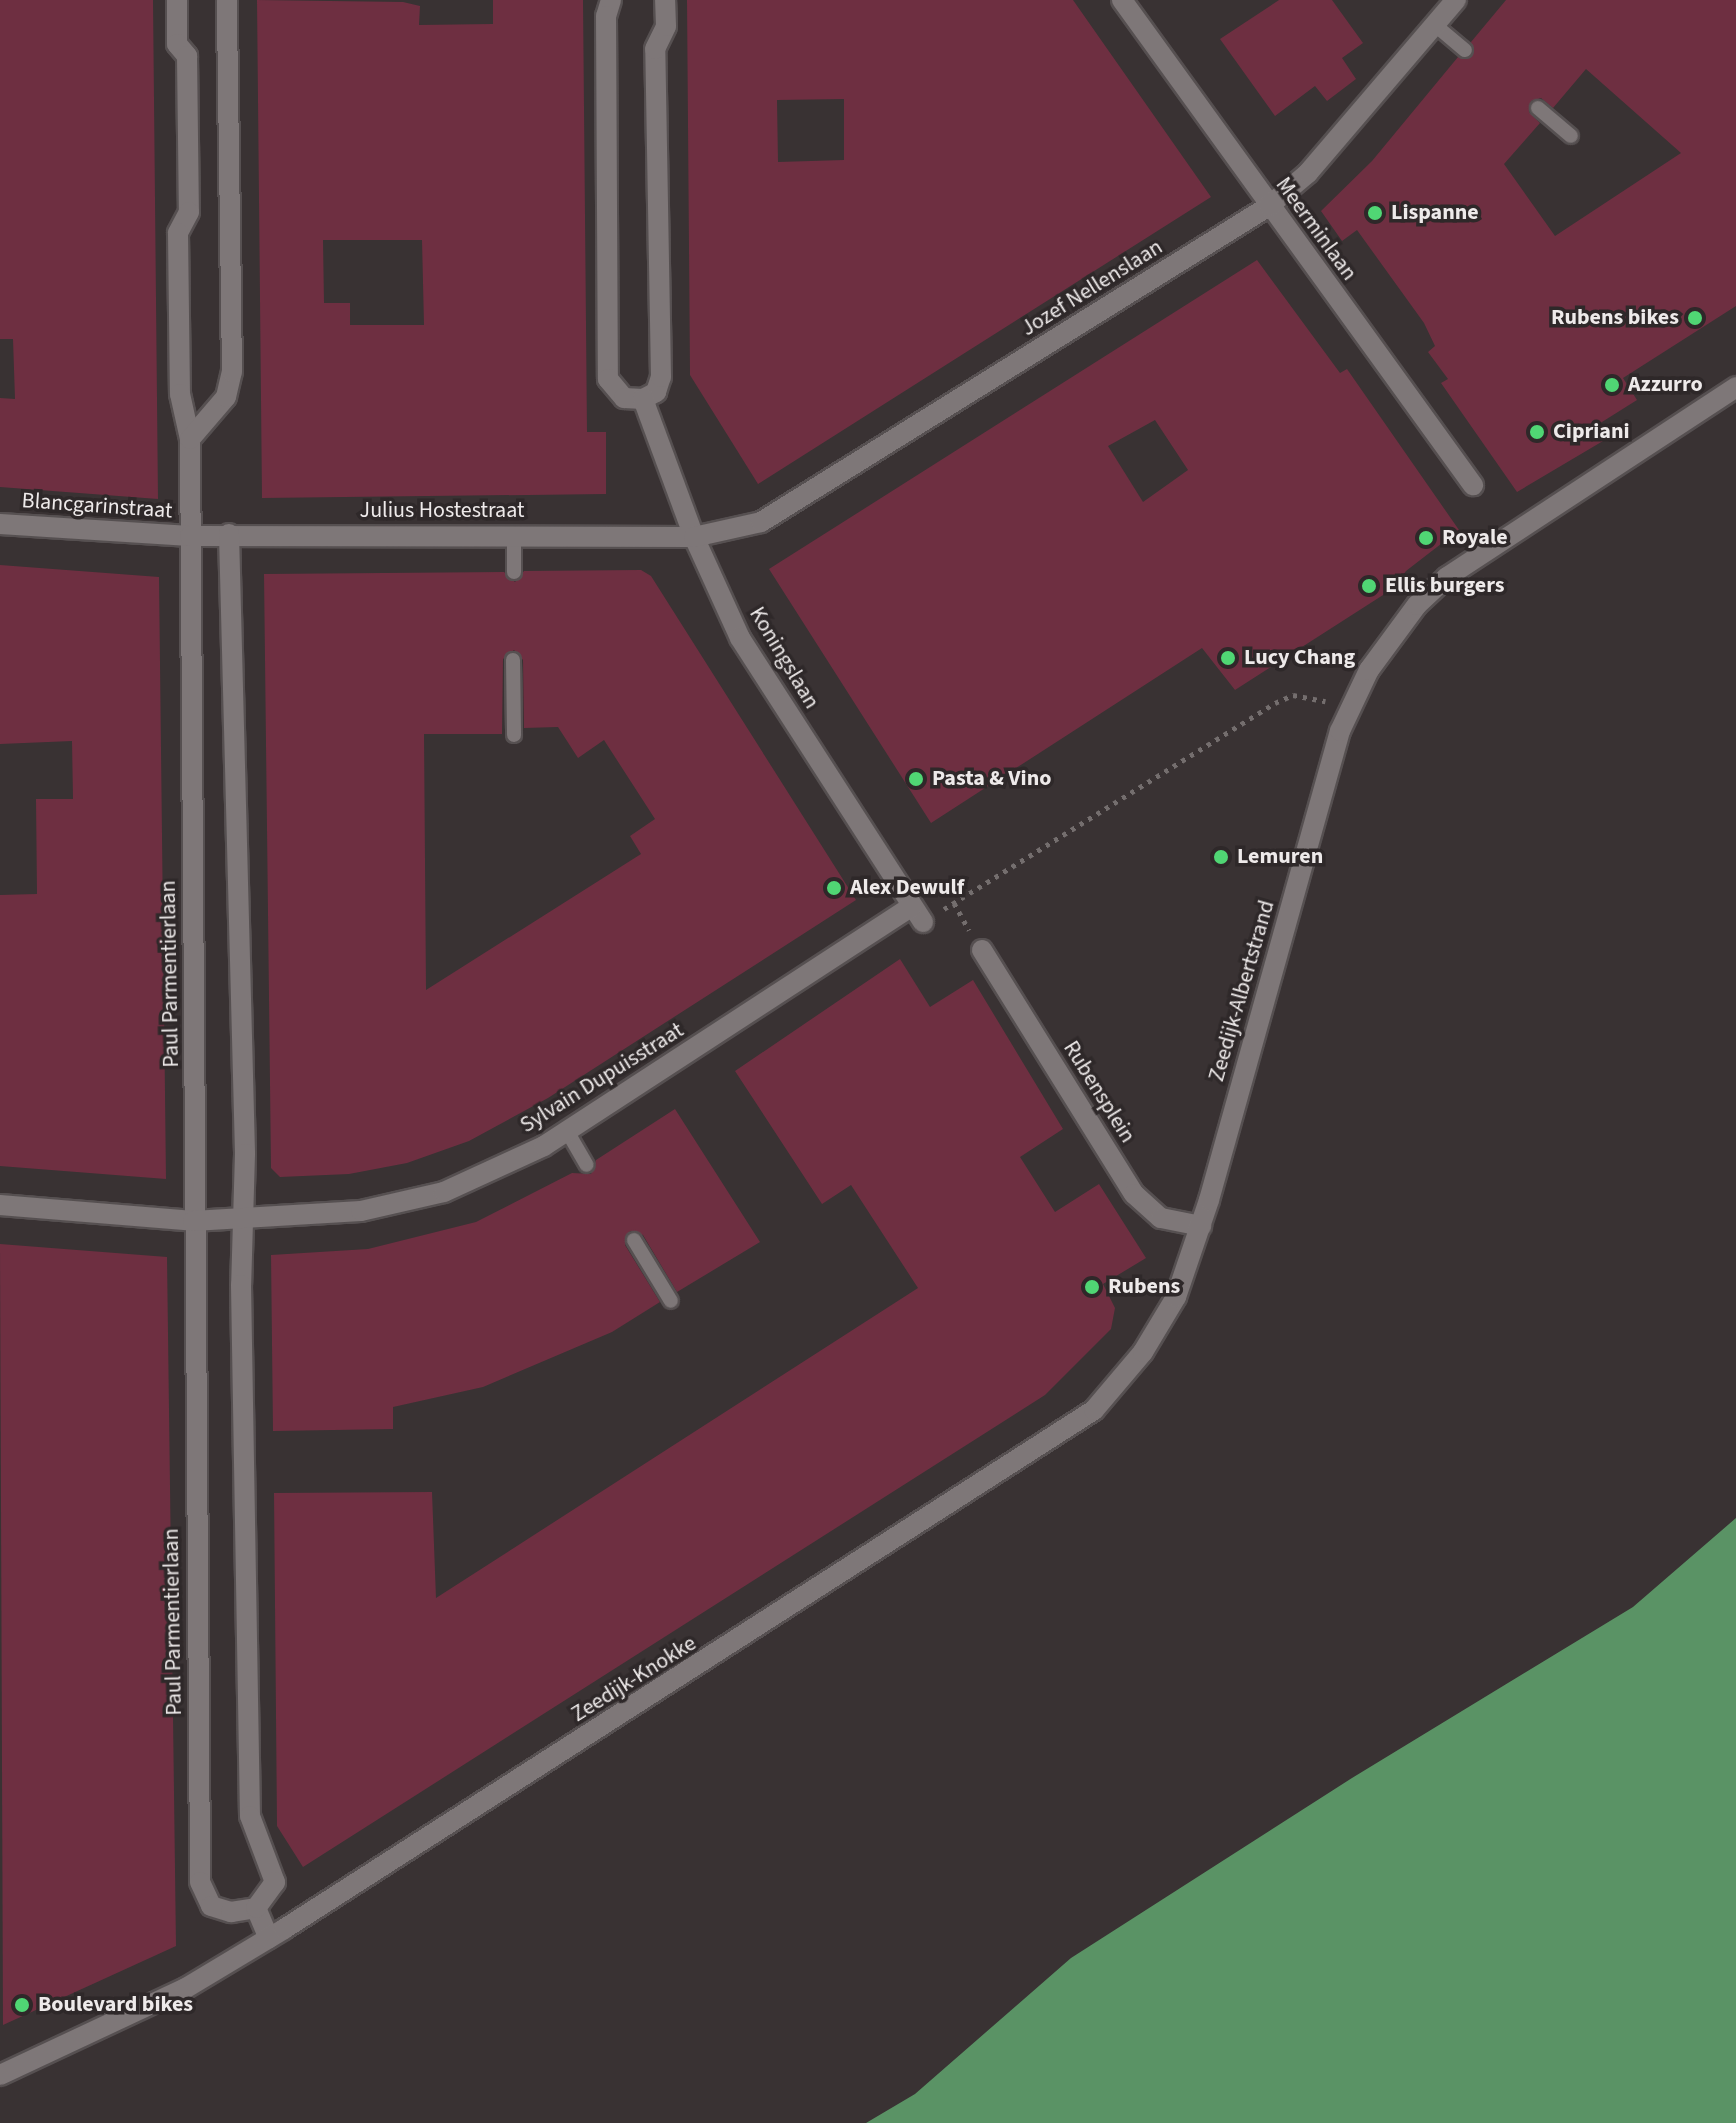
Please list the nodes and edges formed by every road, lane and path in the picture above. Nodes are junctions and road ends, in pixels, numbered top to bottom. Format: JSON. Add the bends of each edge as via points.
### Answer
{"nodes":[{"id":1,"x":177,"y":0,"type":"edge"},
{"id":2,"x":227,"y":0,"type":"edge"},
{"id":3,"x":611,"y":0,"type":"edge"},
{"id":4,"x":665,"y":0,"type":"edge"},
{"id":5,"x":1122,"y":0,"type":"edge"},
{"id":6,"x":1456,"y":0,"type":"edge"},
{"id":7,"x":1435,"y":25,"type":"junction"},
{"id":8,"x":1465,"y":50,"type":"dead end"},
{"id":9,"x":1538,"y":108,"type":"dead end"},
{"id":10,"x":1571,"y":136,"type":"dead end"},
{"id":11,"x":1269,"y":206,"type":"junction"},
{"id":12,"x":1736,"y":387,"type":"edge"},
{"id":13,"x":643,"y":399,"type":"junction"},
{"id":14,"x":190,"y":439,"type":"junction"},
{"id":15,"x":1473,"y":485,"type":"dead end"},
{"id":16,"x":0,"y":524,"type":"edge"},
{"id":17,"x":229,"y":534,"type":"junction"},
{"id":18,"x":514,"y":535,"type":"junction"},
{"id":19,"x":190,"y":536,"type":"junction"},
{"id":20,"x":694,"y":537,"type":"junction"},
{"id":21,"x":514,"y":572,"type":"dead end"},
{"id":22,"x":513,"y":660,"type":"dead end"},
{"id":23,"x":1348,"y":706,"type":"junction"},
{"id":24,"x":514,"y":735,"type":"dead end"},
{"id":25,"x":918,"y":914,"type":"junction"},
{"id":26,"x":982,"y":950,"type":"dead end"},
{"id":27,"x":567,"y":1131,"type":"junction"},
{"id":28,"x":587,"y":1165,"type":"dead end"},
{"id":29,"x":0,"y":1205,"type":"edge"},
{"id":30,"x":245,"y":1218,"type":"junction"},
{"id":31,"x":193,"y":1221,"type":"junction"},
{"id":32,"x":1201,"y":1226,"type":"junction"},
{"id":33,"x":634,"y":1240,"type":"dead end"},
{"id":34,"x":671,"y":1301,"type":"dead end"},
{"id":35,"x":256,"y":1908,"type":"junction"},
{"id":36,"x":269,"y":1938,"type":"junction"},
{"id":37,"x":0,"y":2075,"type":"edge"}],
"edges":[{"from":1,"to":14,"type":"street","name":"Paul Parmentierlaan","via":[[177,44],[187,56],[189,212],[178,233],[180,394]]},
{"from":2,"to":14,"type":"street","via":[[232,372],[226,397]]},
{"from":3,"to":13,"type":"street","via":[[606,16],[608,379],[624,398]]},
{"from":4,"to":13,"type":"street","via":[[666,26],[655,49],[661,377],[656,392]]},
{"from":5,"to":11,"type":"street","name":"Meerminlaan"},
{"from":6,"to":7,"type":"street","name":"Jozef Nellenslaan"},
{"from":7,"to":8,"type":"lane"},
{"from":7,"to":11,"type":"street","name":"Jozef Nellenslaan","via":[[1308,173]]},
{"from":9,"to":10,"type":"lane"},
{"from":11,"to":15,"type":"street","name":"Meerminlaan"},
{"from":11,"to":20,"type":"street","name":"Jozef Nellenslaan","via":[[761,522]]},
{"from":12,"to":23,"type":"street","name":"Zeedijk-Albertstrand","via":[[1447,577],[1389,639]]},
{"from":13,"to":20,"type":"street","name":"Koningslaan"},
{"from":14,"to":19,"type":"street","name":"Paul Parmentierlaan"},
{"from":16,"to":19,"type":"street","name":"Blancgarinstraat"},
{"from":17,"to":18,"type":"street","name":"Julius Hostestraat"},
{"from":17,"to":19,"type":"street","name":"Julius Hostestraat"},
{"from":17,"to":30,"type":"street"},
{"from":18,"to":20,"type":"street","name":"Julius Hostestraat"},
{"from":18,"to":21,"type":"lane"},
{"from":19,"to":31,"type":"street","name":"Paul Parmentierlaan"},
{"from":20,"to":25,"type":"street","name":"Koningslaan","via":[[740,638]]},
{"from":22,"to":24,"type":"lane"},
{"from":23,"to":25,"type":"path","via":[[1293,695],[1275,703]]},
{"from":23,"to":32,"type":"street","name":"Zeedijk-Albertstrand"},
{"from":25,"to":27,"type":"street","name":"Sylvain Dupuisstraat"},
{"from":26,"to":32,"type":"street","name":"Rubensplein","via":[[1134,1194],[1161,1218]]},
{"from":27,"to":28,"type":"lane"},
{"from":27,"to":30,"type":"street","name":"Sylvain Dupuisstraat","via":[[444,1192],[361,1211]]},
{"from":29,"to":31,"type":"street","name":"Sylvain Dupuisstraat"},
{"from":30,"to":31,"type":"street","name":"Sylvain Dupuisstraat"},
{"from":30,"to":35,"type":"street","via":[[241,1285],[250,1816],[275,1882]]},
{"from":31,"to":35,"type":"street","name":"Paul Parmentierlaan","via":[[200,1882],[211,1906],[231,1912]]},
{"from":32,"to":36,"type":"street","name":"Zeedijk-Knokke","via":[[1176,1297],[1143,1352],[1094,1410],[933,1518]]},
{"from":33,"to":34,"type":"lane"},
{"from":35,"to":36,"type":"street"},
{"from":36,"to":37,"type":"street","name":"Zeedijk-Knokke","via":[[186,1988]]}]}
